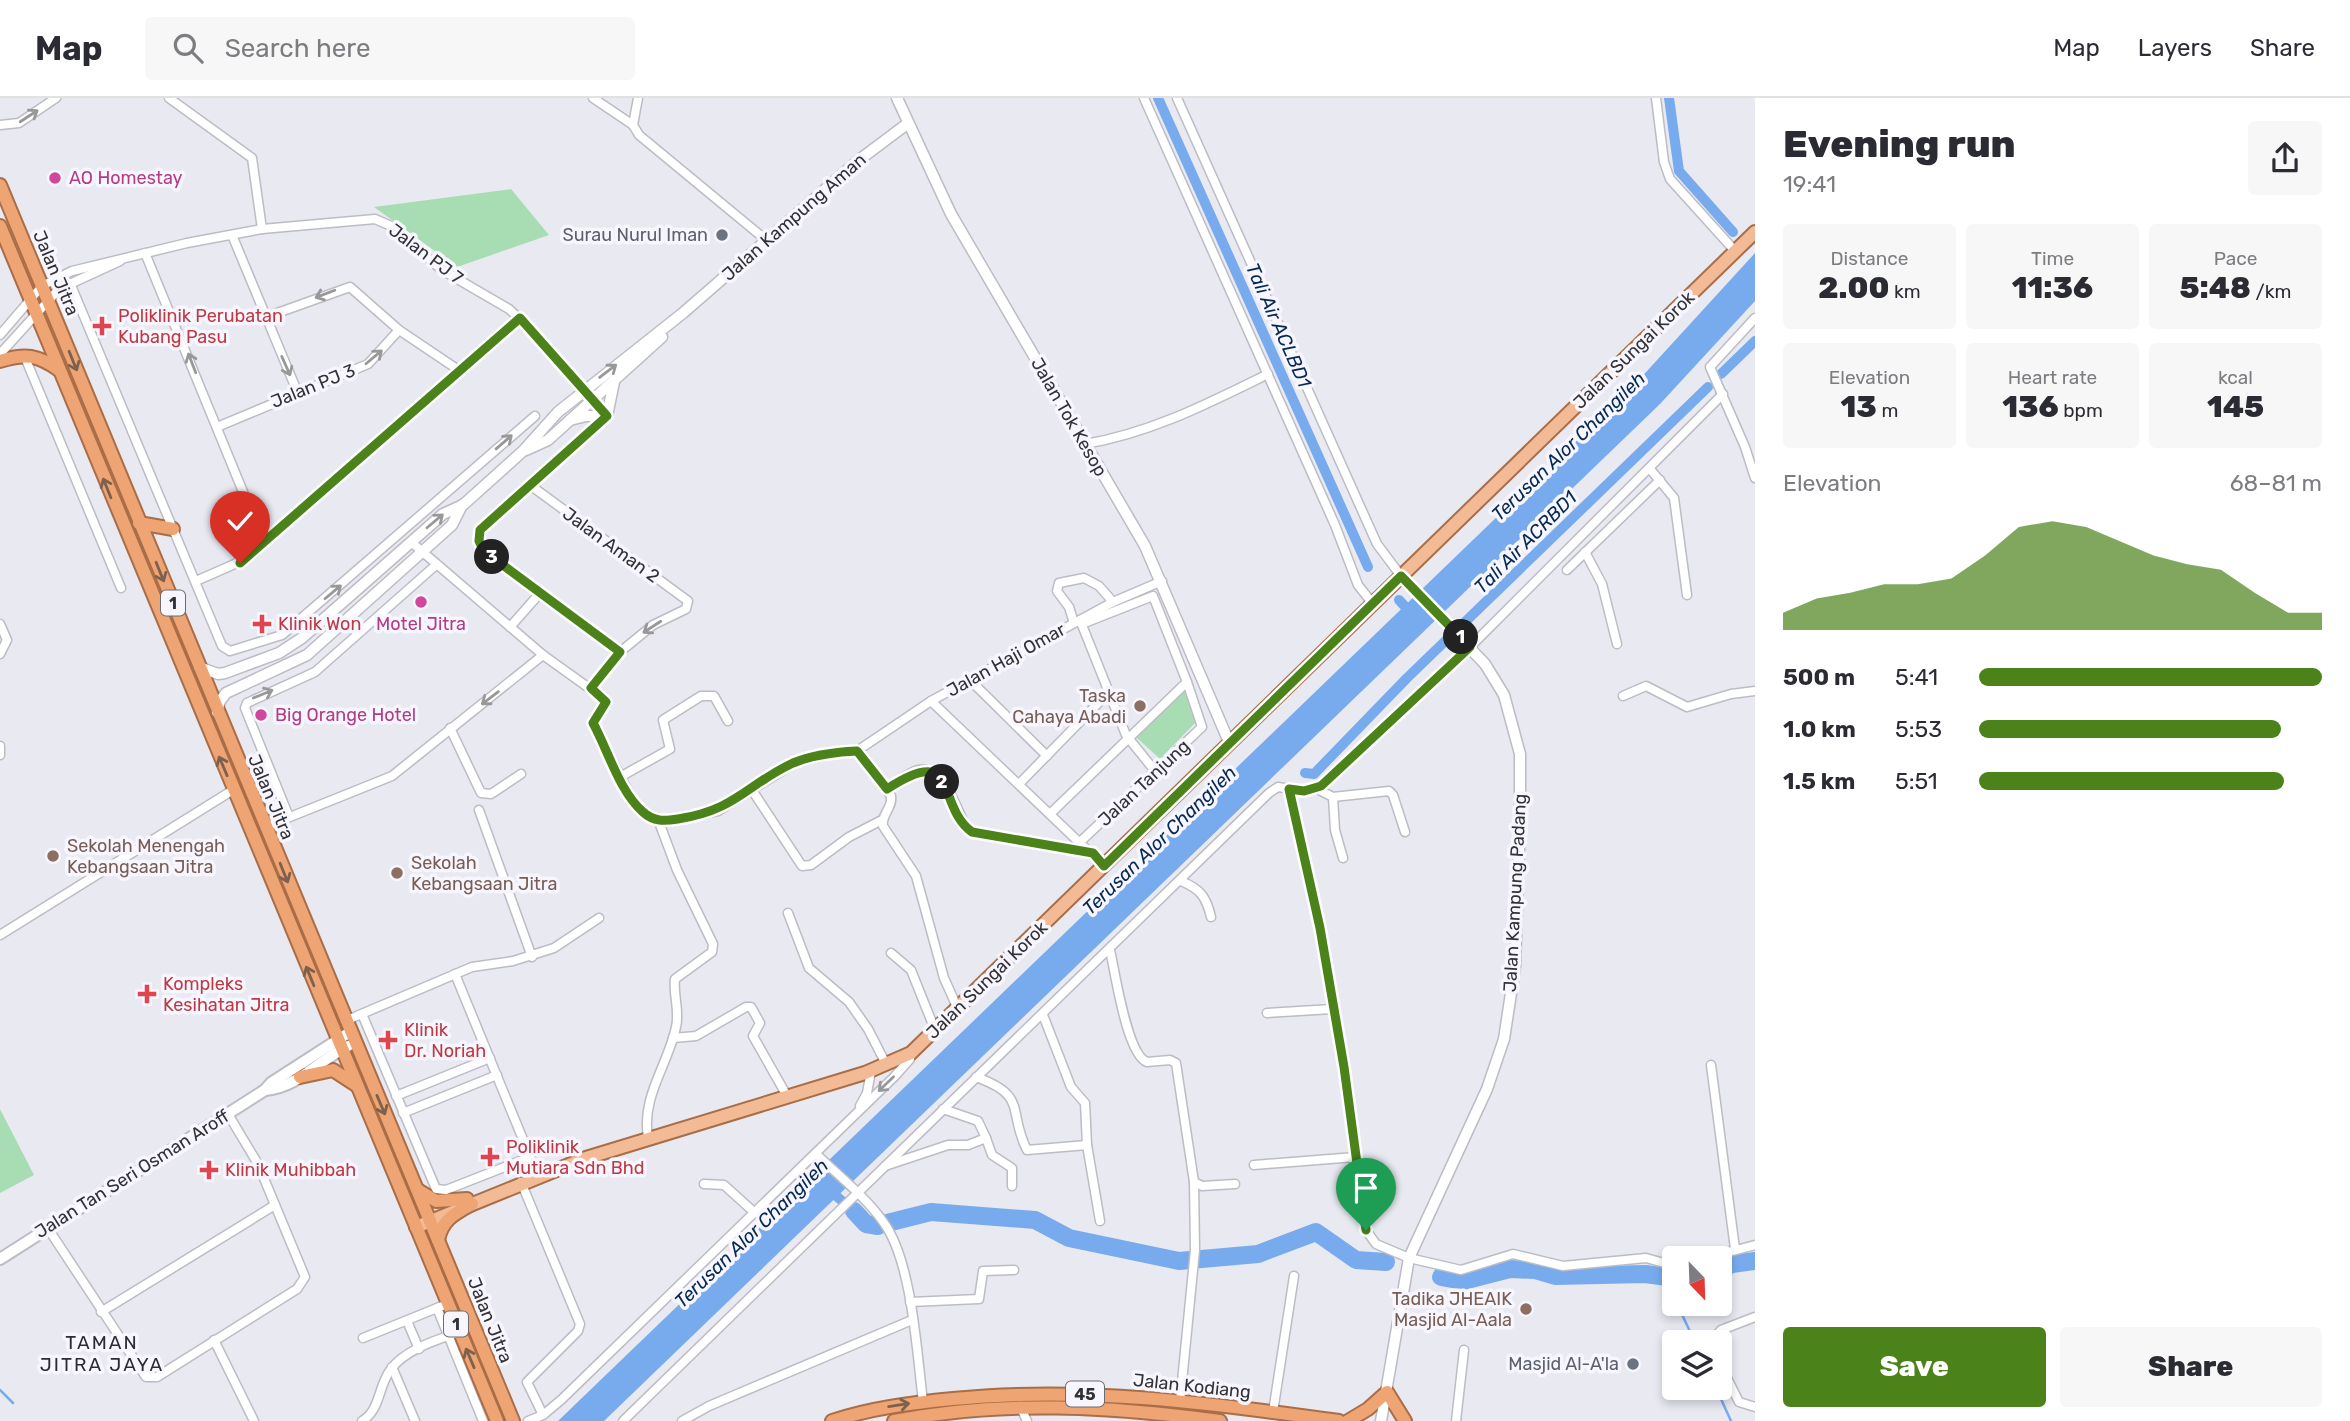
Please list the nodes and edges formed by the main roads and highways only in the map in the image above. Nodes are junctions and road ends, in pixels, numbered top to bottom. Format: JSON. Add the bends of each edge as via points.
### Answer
{"nodes":[{"id":1,"x":0,"y":185,"type":"edge"},
{"id":2,"x":0,"y":226,"type":"edge"},
{"id":3,"x":1755,"y":232,"type":"edge"},
{"id":4,"x":0,"y":361,"type":"edge"},
{"id":5,"x":59,"y":370,"type":"junction"},
{"id":6,"x":139,"y":523,"type":"junction"},
{"id":7,"x":173,"y":529,"type":"road end"},
{"id":8,"x":349,"y":1032,"type":"junction"},
{"id":9,"x":339,"y":1044,"type":"junction"},
{"id":10,"x":300,"y":1077,"type":"junction"},
{"id":11,"x":356,"y":1086,"type":"junction"},
{"id":12,"x":265,"y":1090,"type":"junction"},
{"id":13,"x":417,"y":1190,"type":"junction"},
{"id":14,"x":470,"y":1202,"type":"junction"},
{"id":15,"x":429,"y":1218,"type":"junction"},
{"id":16,"x":414,"y":1224,"type":"junction"},
{"id":17,"x":438,"y":1240,"type":"junction"},
{"id":18,"x":0,"y":1259,"type":"edge"},
{"id":19,"x":497,"y":1421,"type":"edge"},
{"id":20,"x":513,"y":1421,"type":"edge"},
{"id":21,"x":832,"y":1421,"type":"edge"},
{"id":22,"x":894,"y":1421,"type":"edge"},
{"id":23,"x":1220,"y":1421,"type":"edge"},
{"id":24,"x":1339,"y":1421,"type":"edge"},
{"id":25,"x":1348,"y":1421,"type":"edge"},
{"id":26,"x":1405,"y":1421,"type":"edge"}],
"edges":[{"from":1,"to":6,"type":"highway","name":"Jalan Jitra","number":"1","one_way":true},
{"from":2,"to":5,"type":"highway","name":"Jalan Jitra","number":"1"},
{"from":3,"to":14,"type":"main road","name":"Jalan Sungai Korok","via":[[1405,580],[1373,604],[911,1053],[871,1071],[648,1137]]},
{"from":4,"to":5,"type":"highway","via":[[24,355],[43,359]]},
{"from":9,"to":5,"type":"highway","name":"Jalan Jitra","number":"1","one_way":true},
{"from":6,"to":7,"type":"highway"},
{"from":6,"to":8,"type":"highway","name":"Jalan Jitra","number":"1","one_way":true},
{"from":8,"to":9,"type":"main road","name":"Jalan Tan Seri Osman Aroff"},
{"from":8,"to":13,"type":"highway","name":"Jalan Jitra","number":"1","one_way":true},
{"from":9,"to":10,"type":"main road","name":"Jalan Tan Seri Osman Aroff"},
{"from":9,"to":11,"type":"highway","name":"Jalan Jitra","number":"1"},
{"from":9,"to":12,"type":"main road","name":"Jalan Tan Seri Osman Aroff"},
{"from":10,"to":11,"type":"highway","via":[[332,1070]]},
{"from":10,"to":12,"type":"main road","name":"Jalan Tan Seri Osman Aroff"},
{"from":11,"to":16,"type":"highway","name":"Jalan Jitra","number":"1"},
{"from":12,"to":18,"type":"main road","name":"Jalan Tan Seri Osman Aroff"},
{"from":13,"to":14,"type":"highway","via":[[436,1201]]},
{"from":13,"to":15,"type":"highway","name":"Jalan Jitra","number":"1"},
{"from":14,"to":15,"type":"main road","name":"Jalan Sungai Korok"},
{"from":14,"to":17,"type":"highway","via":[[447,1219]]},
{"from":15,"to":16,"type":"main road","name":"Jalan Sungai Korok"},
{"from":15,"to":17,"type":"highway","name":"Jalan Jitra","number":"1"},
{"from":19,"to":16,"type":"highway","name":"Jalan Jitra","number":"1","one_way":true,"via":[[453,1334]]},
{"from":17,"to":20,"type":"highway","name":"Jalan Jitra","number":"1"},
{"from":21,"to":24,"type":"highway","name":"Jalan Kodiang","number":"45","one_way":true,"via":[[923,1402],[1067,1393]]},
{"from":22,"to":23,"type":"highway","name":"Jalan Kodiang","number":"45","via":[[1020,1406],[1103,1407]]},
{"from":25,"to":26,"type":"highway","via":[[1387,1392]]}]}
